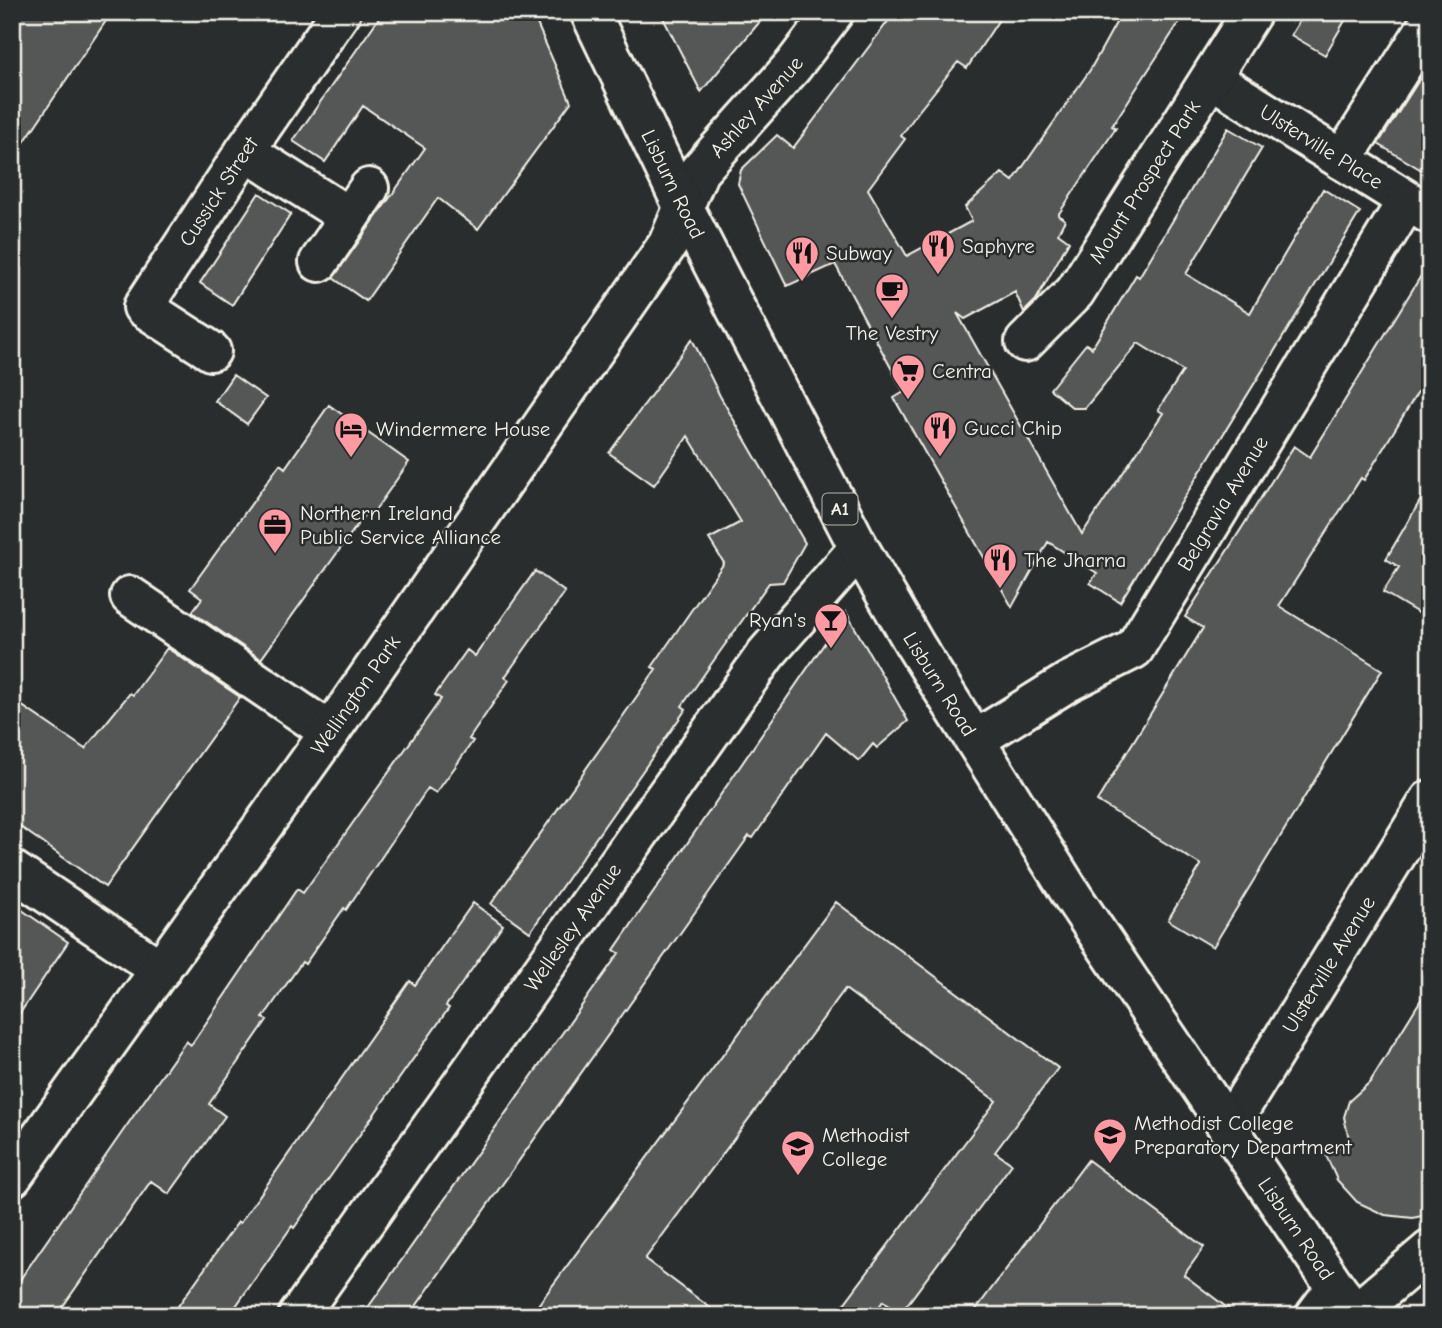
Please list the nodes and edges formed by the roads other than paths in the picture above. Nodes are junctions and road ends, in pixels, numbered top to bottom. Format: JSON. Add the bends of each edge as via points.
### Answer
{"nodes":[{"id":1,"x":341,"y":12,"type":"edge"},
{"id":2,"x":590,"y":12,"type":"edge"},
{"id":3,"x":834,"y":12,"type":"edge"},
{"id":4,"x":1252,"y":12,"type":"edge"},
{"id":5,"x":1430,"y":22,"type":"edge"},
{"id":6,"x":1211,"y":78,"type":"junction"},
{"id":7,"x":245,"y":151,"type":"junction"},
{"id":8,"x":1342,"y":160,"type":"junction"},
{"id":9,"x":682,"y":204,"type":"junction"},
{"id":10,"x":1419,"y":208,"type":"edge"},
{"id":11,"x":319,"y":262,"type":"dead end"},
{"id":12,"x":1025,"y":342,"type":"dead end"},
{"id":13,"x":211,"y":351,"type":"dead end"},
{"id":14,"x":859,"y":548,"type":"junction"},
{"id":15,"x":130,"y":596,"type":"dead end"},
{"id":16,"x":330,"y":732,"type":"junction"},
{"id":17,"x":975,"y":740,"type":"junction"},
{"id":18,"x":1430,"y":800,"type":"edge"},
{"id":19,"x":12,"y":870,"type":"edge"},
{"id":20,"x":161,"y":970,"type":"junction"},
{"id":21,"x":1228,"y":1128,"type":"junction"},
{"id":22,"x":12,"y":1177,"type":"edge"},
{"id":23,"x":1430,"y":1251,"type":"edge"},
{"id":24,"x":1341,"y":1308,"type":"edge"},
{"id":25,"x":298,"y":1316,"type":"edge"}],
"edges":[{"from":1,"to":7,"type":"street","name":"Cussick Street"},
{"from":2,"to":9,"type":"street","name":"Lisburn Road","number":"A1"},
{"from":3,"to":9,"type":"street","name":"Ashley Avenue","via":[[793,66],[699,171]]},
{"from":4,"to":6,"type":"street","name":"Mount Prospect Park"},
{"from":5,"to":8,"type":"street"},
{"from":6,"to":8,"type":"street","name":"Ulsterville Place"},
{"from":6,"to":12,"type":"street","name":"Mount Prospect Park","via":[[1075,292]]},
{"from":7,"to":11,"type":"street","via":[[350,203]]},
{"from":7,"to":13,"type":"street","name":"Cussick Street","via":[[143,307]]},
{"from":8,"to":10,"type":"street","name":"Ulsterville Place"},
{"from":9,"to":14,"type":"street","name":"Lisburn Road","number":"A1"},
{"from":9,"to":16,"type":"street","name":"Wellington Park","via":[[668,244]]},
{"from":10,"to":17,"type":"street","name":"Belgravia Avenue","via":[[1134,649],[1068,682]]},
{"from":14,"to":17,"type":"street","name":"Lisburn Road","number":"A1"},
{"from":14,"to":25,"type":"street","name":"Wellesley Avenue","via":[[766,654]]},
{"from":15,"to":16,"type":"street"},
{"from":16,"to":20,"type":"street","name":"Wellington Park"},
{"from":17,"to":21,"type":"street","name":"Lisburn Road","number":"A1","via":[[1073,897]]},
{"from":18,"to":21,"type":"street","name":"Ulsterville Avenue"},
{"from":19,"to":20,"type":"street"},
{"from":20,"to":22,"type":"street","name":"Wellington Park"},
{"from":21,"to":24,"type":"street","name":"Lisburn Road","number":"A1"},
{"from":23,"to":24,"type":"street"}]}
